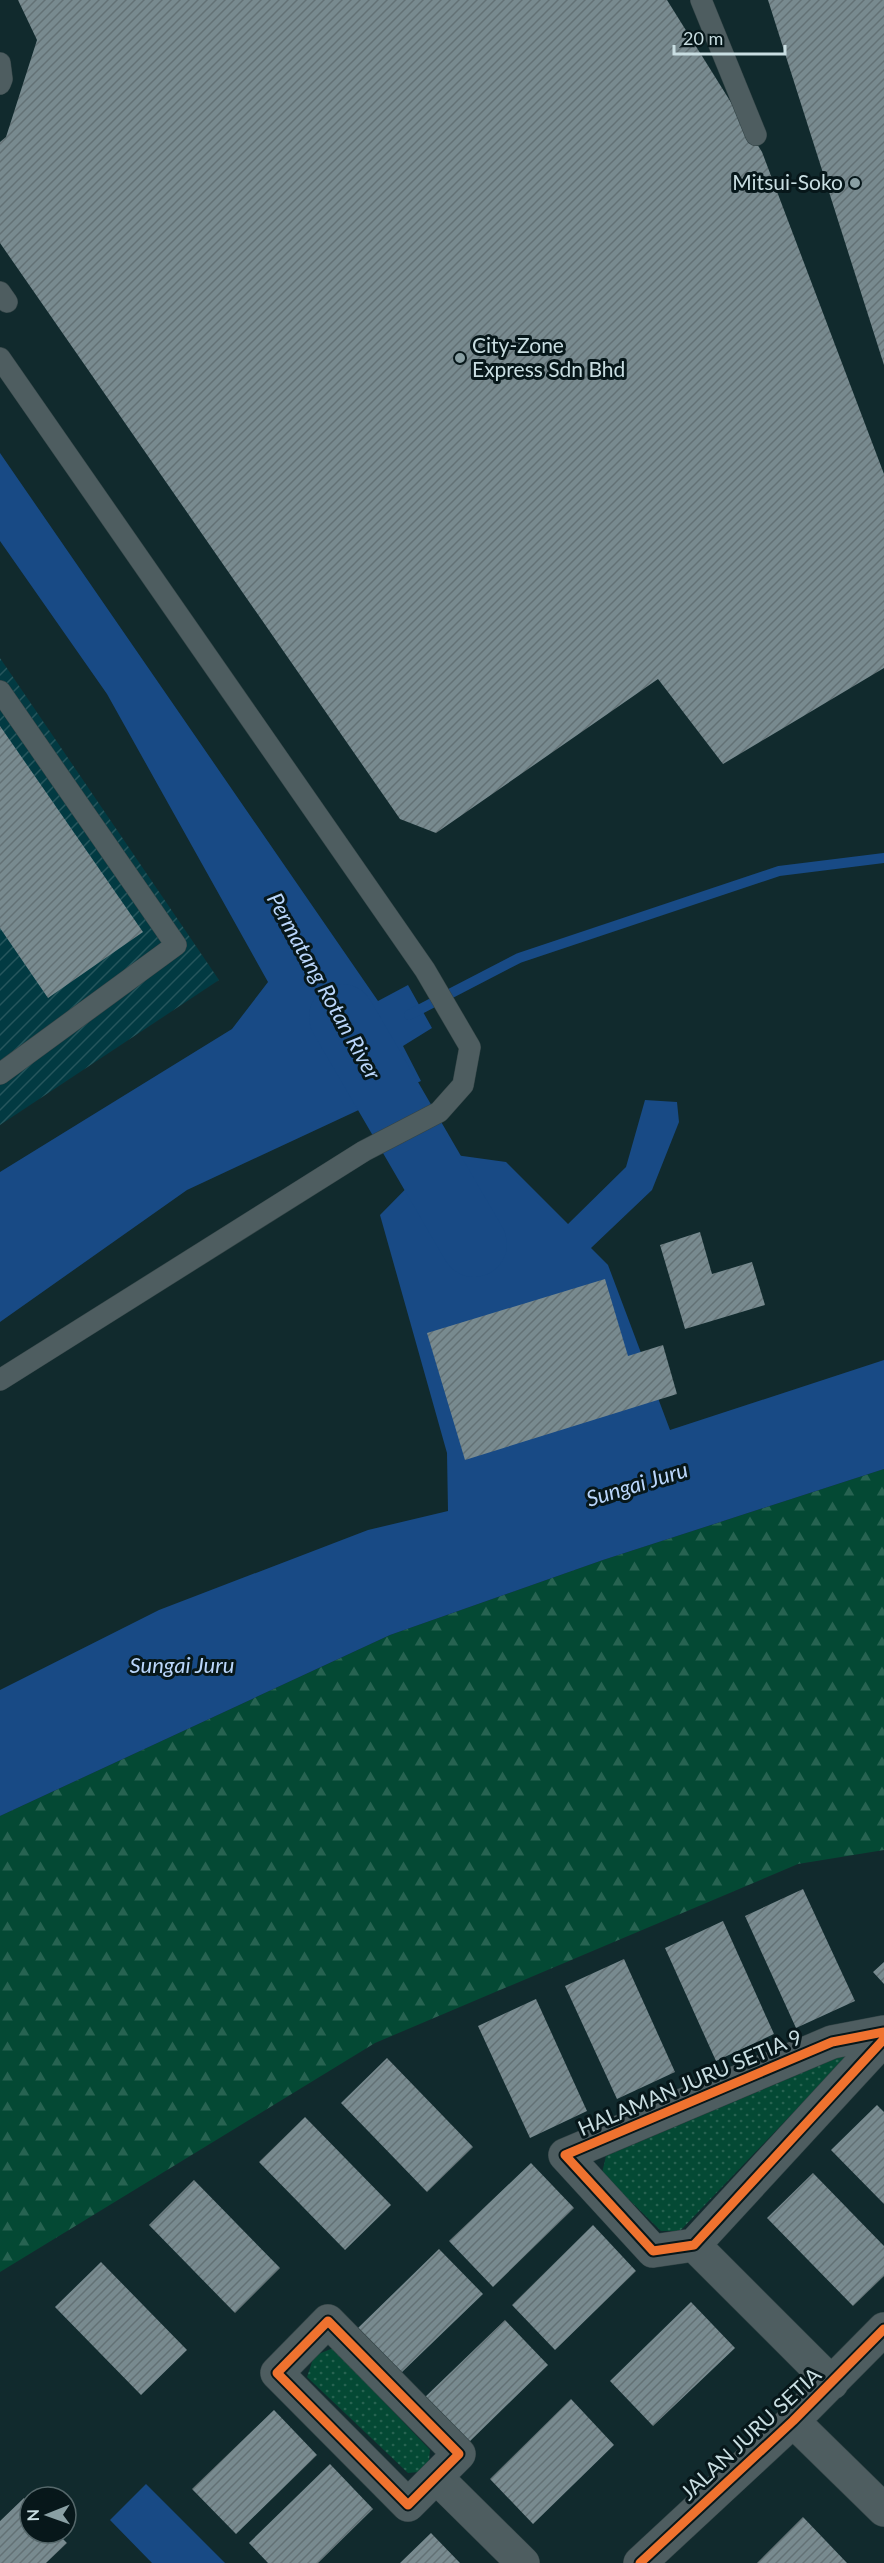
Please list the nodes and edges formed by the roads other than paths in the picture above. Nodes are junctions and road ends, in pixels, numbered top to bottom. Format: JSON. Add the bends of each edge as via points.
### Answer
{"nodes":[{"id":1,"x":701,"y":0,"type":"edge"},
{"id":2,"x":0,"y":63,"type":"edge"},
{"id":3,"x":0,"y":84,"type":"edge"},
{"id":4,"x":756,"y":135,"type":"dead end"},
{"id":5,"x":0,"y":358,"type":"edge"},
{"id":6,"x":0,"y":691,"type":"edge"},
{"id":7,"x":0,"y":1074,"type":"edge"},
{"id":8,"x":0,"y":1380,"type":"edge"},
{"id":9,"x":884,"y":2032,"type":"edge"},
{"id":10,"x":884,"y":2038,"type":"edge"},
{"id":11,"x":694,"y":2245,"type":"junction"},
{"id":12,"x":884,"y":2329,"type":"edge"},
{"id":13,"x":832,"y":2383,"type":"junction"},
{"id":14,"x":793,"y":2421,"type":"junction"},
{"id":15,"x":436,"y":2477,"type":"junction"},
{"id":16,"x":884,"y":2510,"type":"edge"},
{"id":17,"x":523,"y":2563,"type":"edge"},
{"id":18,"x":640,"y":2563,"type":"edge"}],
"edges":[{"from":1,"to":4,"type":"lane"},
{"from":2,"to":3,"type":"lane"},
{"from":5,"to":8,"type":"lane","via":[[425,970],[470,1047],[463,1085],[439,1112],[364,1150]]},
{"from":6,"to":7,"type":"lane","via":[[176,945]]},
{"from":9,"to":11,"type":"street","name":"HALAMAN JURU SETIA 9","via":[[832,2042],[565,2155],[653,2251]]},
{"from":10,"to":11,"type":"street"},
{"from":11,"to":13,"type":"street"},
{"from":12,"to":13,"type":"street","name":"JALAN JURU SETIA"},
{"from":13,"to":14,"type":"street","name":"JALAN JURU SETIA"},
{"from":14,"to":16,"type":"street"},
{"from":14,"to":18,"type":"street","name":"JALAN JURU SETIA"},
{"from":15,"to":15,"type":"street","via":[[408,2505],[277,2373],[328,2322],[459,2454]]},
{"from":15,"to":17,"type":"street"}]}
